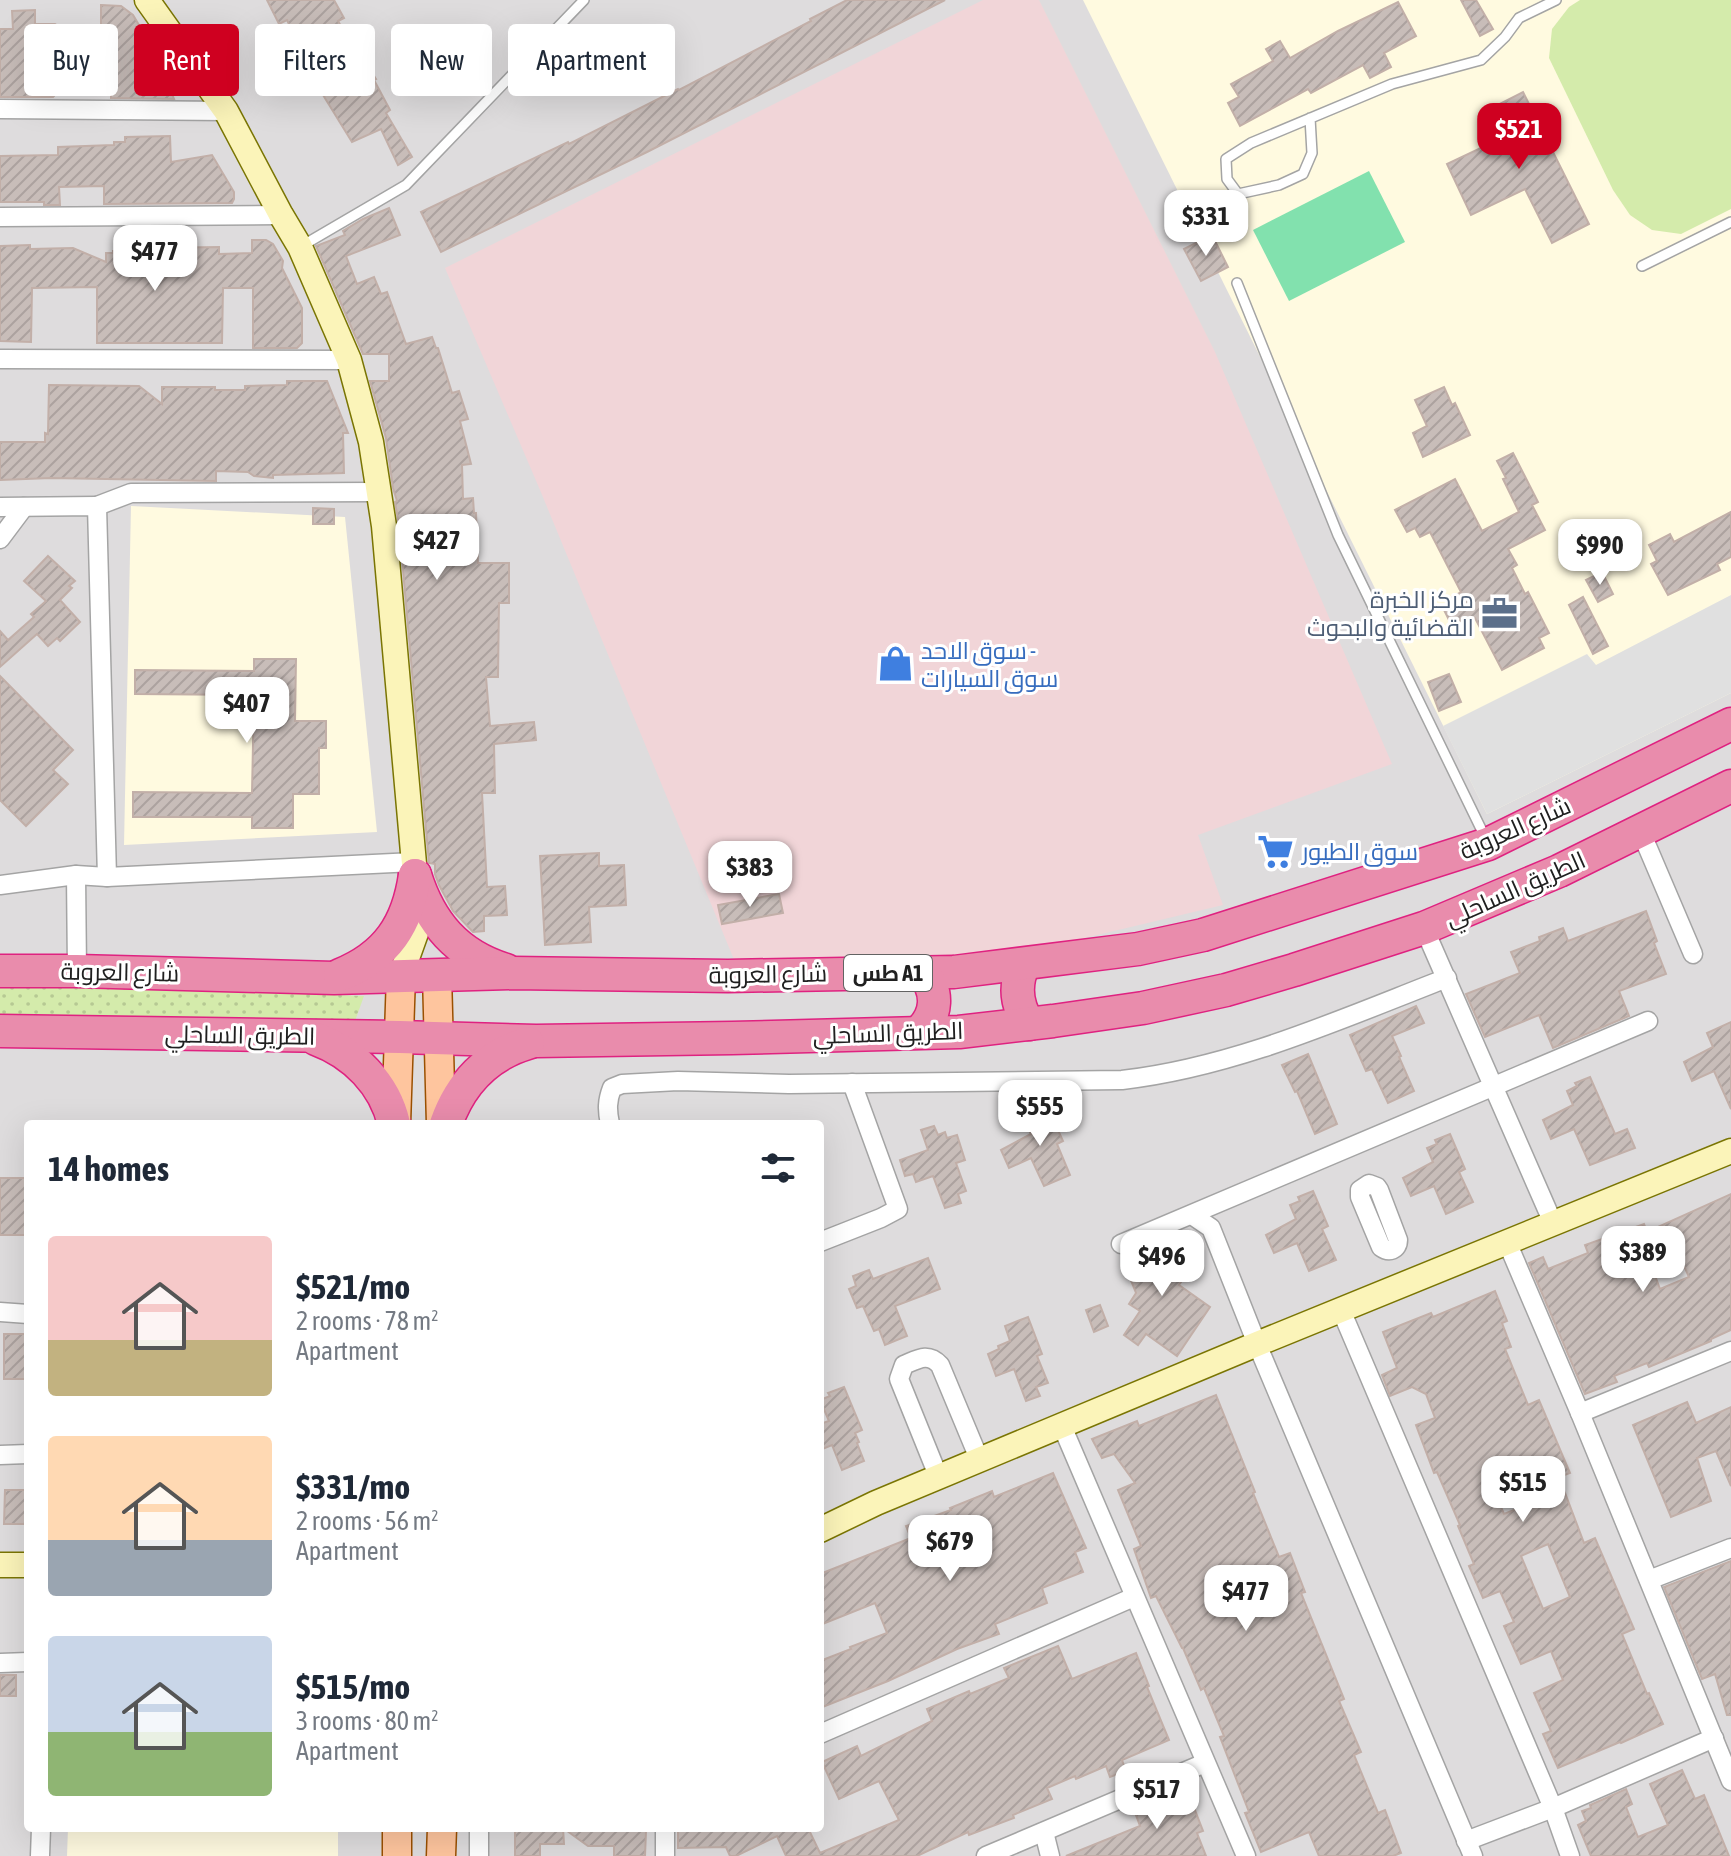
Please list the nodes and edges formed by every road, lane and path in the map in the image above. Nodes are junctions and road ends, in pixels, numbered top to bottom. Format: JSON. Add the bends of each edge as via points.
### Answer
{"nodes":[{"id":1,"x":147,"y":0,"type":"edge"},
{"id":2,"x":584,"y":0,"type":"edge"},
{"id":3,"x":1556,"y":0,"type":"edge"},
{"id":4,"x":0,"y":109,"type":"edge"},
{"id":5,"x":226,"y":111,"type":"junction"},
{"id":6,"x":1310,"y":118,"type":"junction"},
{"id":7,"x":281,"y":215,"type":"junction"},
{"id":8,"x":0,"y":217,"type":"edge"},
{"id":9,"x":1731,"y":222,"type":"edge"},
{"id":10,"x":300,"y":247,"type":"junction"},
{"id":11,"x":1642,"y":266,"type":"dead end"},
{"id":12,"x":1237,"y":283,"type":"dead end"},
{"id":13,"x":0,"y":359,"type":"edge"},
{"id":14,"x":349,"y":360,"type":"junction"},
{"id":15,"x":378,"y":492,"type":"junction"},
{"id":16,"x":97,"y":506,"type":"junction"},
{"id":17,"x":0,"y":507,"type":"edge"},
{"id":18,"x":24,"y":507,"type":"junction"},
{"id":19,"x":0,"y":539,"type":"edge"},
{"id":20,"x":1731,"y":724,"type":"edge"},
{"id":21,"x":1731,"y":786,"type":"edge"},
{"id":22,"x":1641,"y":832,"type":"junction"},
{"id":23,"x":1488,"y":844,"type":"junction"},
{"id":24,"x":414,"y":868,"type":"junction"},
{"id":25,"x":76,"y":875,"type":"junction"},
{"id":26,"x":107,"y":877,"type":"junction"},
{"id":27,"x":0,"y":885,"type":"edge"},
{"id":28,"x":1424,"y":928,"type":"junction"},
{"id":29,"x":416,"y":933,"type":"junction"},
{"id":30,"x":1693,"y":954,"type":"dead end"},
{"id":31,"x":1024,"y":964,"type":"junction"},
{"id":32,"x":0,"y":971,"type":"edge"},
{"id":33,"x":77,"y":971,"type":"junction"},
{"id":34,"x":922,"y":972,"type":"junction"},
{"id":35,"x":513,"y":973,"type":"junction"},
{"id":36,"x":401,"y":975,"type":"junction"},
{"id":37,"x":437,"y":975,"type":"junction"},
{"id":38,"x":334,"y":978,"type":"junction"},
{"id":39,"x":1447,"y":978,"type":"junction"},
{"id":40,"x":1648,"y":1021,"type":"dead end"},
{"id":41,"x":1029,"y":1024,"type":"junction"},
{"id":42,"x":0,"y":1031,"type":"edge"},
{"id":43,"x":919,"y":1032,"type":"junction"},
{"id":44,"x":309,"y":1036,"type":"junction"},
{"id":45,"x":400,"y":1037,"type":"junction"},
{"id":46,"x":438,"y":1039,"type":"junction"},
{"id":47,"x":536,"y":1041,"type":"junction"},
{"id":48,"x":852,"y":1083,"type":"junction"},
{"id":49,"x":1494,"y":1087,"type":"junction"},
{"id":50,"x":393,"y":1120,"type":"edge"},
{"id":51,"x":395,"y":1120,"type":"edge"},
{"id":52,"x":444,"y":1120,"type":"edge"},
{"id":53,"x":446,"y":1120,"type":"edge"},
{"id":54,"x":609,"y":1120,"type":"edge"},
{"id":55,"x":1731,"y":1151,"type":"edge"},
{"id":56,"x":1192,"y":1215,"type":"junction"},
{"id":57,"x":1553,"y":1223,"type":"junction"},
{"id":58,"x":824,"y":1240,"type":"edge"},
{"id":59,"x":1507,"y":1242,"type":"junction"},
{"id":60,"x":1121,"y":1244,"type":"dead end"},
{"id":61,"x":1341,"y":1310,"type":"junction"},
{"id":62,"x":0,"y":1312,"type":"edge"},
{"id":63,"x":24,"y":1314,"type":"edge"},
{"id":64,"x":1257,"y":1344,"type":"junction"},
{"id":65,"x":1731,"y":1351,"type":"edge"},
{"id":66,"x":1580,"y":1413,"type":"junction"},
{"id":67,"x":1062,"y":1426,"type":"junction"},
{"id":68,"x":24,"y":1454,"type":"edge"},
{"id":69,"x":0,"y":1455,"type":"edge"},
{"id":70,"x":980,"y":1461,"type":"junction"},
{"id":71,"x":939,"y":1478,"type":"junction"},
{"id":72,"x":824,"y":1528,"type":"edge"},
{"id":73,"x":1731,"y":1548,"type":"edge"},
{"id":74,"x":0,"y":1565,"type":"edge"},
{"id":75,"x":24,"y":1565,"type":"edge"},
{"id":76,"x":1649,"y":1580,"type":"junction"},
{"id":77,"x":1134,"y":1597,"type":"junction"},
{"id":78,"x":24,"y":1662,"type":"edge"},
{"id":79,"x":0,"y":1663,"type":"edge"},
{"id":80,"x":824,"y":1732,"type":"edge"},
{"id":81,"x":1714,"y":1738,"type":"junction"},
{"id":82,"x":1205,"y":1763,"type":"junction"},
{"id":83,"x":1731,"y":1781,"type":"edge"},
{"id":84,"x":1553,"y":1808,"type":"junction"},
{"id":85,"x":41,"y":1832,"type":"edge"},
{"id":86,"x":397,"y":1832,"type":"edge"},
{"id":87,"x":442,"y":1832,"type":"edge"},
{"id":88,"x":479,"y":1832,"type":"edge"},
{"id":89,"x":665,"y":1832,"type":"edge"},
{"id":90,"x":1044,"y":1832,"type":"junction"},
{"id":91,"x":1470,"y":1848,"type":"edge"},
{"id":92,"x":40,"y":1856,"type":"edge"},
{"id":93,"x":397,"y":1856,"type":"edge"},
{"id":94,"x":441,"y":1856,"type":"edge"},
{"id":95,"x":479,"y":1856,"type":"edge"},
{"id":96,"x":665,"y":1856,"type":"edge"},
{"id":97,"x":986,"y":1856,"type":"edge"},
{"id":98,"x":1050,"y":1856,"type":"edge"},
{"id":99,"x":1246,"y":1856,"type":"edge"},
{"id":100,"x":1570,"y":1856,"type":"edge"}],
"edges":[{"from":1,"to":5,"type":"street"},
{"from":2,"to":10,"type":"lane","via":[[406,185]]},
{"from":3,"to":6,"type":"lane","via":[[1519,18],[1481,60],[1392,84]]},
{"from":4,"to":5,"type":"street"},
{"from":5,"to":7,"type":"street"},
{"from":6,"to":6,"type":"lane","via":[[1226,159],[1227,179],[1238,194],[1303,174],[1312,153]]},
{"from":7,"to":8,"type":"street"},
{"from":7,"to":10,"type":"street"},
{"from":9,"to":11,"type":"lane"},
{"from":10,"to":14,"type":"street"},
{"from":12,"to":23,"type":"lane","via":[[1338,535]]},
{"from":13,"to":14,"type":"street"},
{"from":14,"to":15,"type":"street"},
{"from":15,"to":16,"type":"street","via":[[131,493]]},
{"from":15,"to":24,"type":"street"},
{"from":16,"to":18,"type":"street"},
{"from":16,"to":26,"type":"street"},
{"from":17,"to":18,"type":"street"},
{"from":18,"to":19,"type":"street"},
{"from":20,"to":23,"type":"highway","name":"شارع العروبة","number":"طس A1"},
{"from":21,"to":22,"type":"highway","name":"الطريق الساحلي"},
{"from":22,"to":28,"type":"highway","name":"الطريق الساحلي"},
{"from":22,"to":30,"type":"street"},
{"from":23,"to":31,"type":"highway","name":"شارع العروبة","number":"طس A1","via":[[1203,935]]},
{"from":24,"to":26,"type":"street"},
{"from":24,"to":29,"type":"street"},
{"from":24,"to":35,"type":"highway","via":[[431,913],[457,945]]},
{"from":24,"to":38,"type":"highway","via":[[412,898],[391,939],[366,963]]},
{"from":25,"to":26,"type":"street"},
{"from":25,"to":27,"type":"street"},
{"from":25,"to":33,"type":"street"},
{"from":28,"to":39,"type":"street"},
{"from":28,"to":41,"type":"highway","name":"الطريق الساحلي","via":[[1226,990]]},
{"from":29,"to":36,"type":"street"},
{"from":29,"to":37,"type":"street"},
{"from":31,"to":34,"type":"highway","name":"شارع العروبة","number":"طس A1"},
{"from":31,"to":41,"type":"highway","via":[[1017,992]]},
{"from":32,"to":33,"type":"highway","name":"شارع العروبة","number":"طس A1"},
{"from":33,"to":38,"type":"highway","name":"شارع العروبة","number":"طس A1"},
{"from":34,"to":35,"type":"highway","name":"شارع العروبة","number":"طس A1"},
{"from":34,"to":43,"type":"highway","via":[[935,1000],[931,1019]]},
{"from":35,"to":37,"type":"highway","name":"شارع العروبة","number":"طس A1"},
{"from":36,"to":37,"type":"highway","name":"شارع العروبة","number":"طس A1"},
{"from":36,"to":38,"type":"highway","name":"شارع العروبة","number":"طس A1"},
{"from":36,"to":45,"type":"main road"},
{"from":37,"to":46,"type":"main road"},
{"from":39,"to":48,"type":"street","via":[[1217,1063],[1157,1076]]},
{"from":39,"to":49,"type":"street"},
{"from":40,"to":49,"type":"street"},
{"from":41,"to":43,"type":"highway","name":"الطريق الساحلي"},
{"from":42,"to":44,"type":"highway","name":"الطريق الساحلي"},
{"from":43,"to":47,"type":"highway","name":"الطريق الساحلي"},
{"from":44,"to":45,"type":"highway","name":"الطريق الساحلي"},
{"from":44,"to":50,"type":"highway","via":[[341,1051],[368,1073]]},
{"from":45,"to":46,"type":"highway","name":"الطريق الساحلي"},
{"from":45,"to":51,"type":"main road"},
{"from":46,"to":47,"type":"highway","name":"الطريق الساحلي"},
{"from":46,"to":52,"type":"main road"},
{"from":47,"to":53,"type":"highway","via":[[495,1057],[478,1071]]},
{"from":48,"to":54,"type":"street","via":[[622,1084],[612,1088],[607,1100]]},
{"from":48,"to":58,"type":"street","via":[[898,1209]]},
{"from":49,"to":56,"type":"street"},
{"from":49,"to":57,"type":"street"},
{"from":55,"to":57,"type":"street"},
{"from":56,"to":60,"type":"street"},
{"from":56,"to":64,"type":"street","via":[[1211,1228]]},
{"from":57,"to":59,"type":"street"},
{"from":59,"to":61,"type":"street","via":[[1400,1267]]},
{"from":59,"to":66,"type":"street"},
{"from":61,"to":64,"type":"street"},
{"from":61,"to":84,"type":"street"},
{"from":62,"to":63,"type":"street"},
{"from":64,"to":67,"type":"street"},
{"from":64,"to":91,"type":"street"},
{"from":65,"to":66,"type":"street"},
{"from":66,"to":76,"type":"street"},
{"from":67,"to":70,"type":"street"},
{"from":67,"to":77,"type":"street"},
{"from":68,"to":69,"type":"street"},
{"from":70,"to":71,"type":"street"},
{"from":70,"to":71,"type":"street","via":[[940,1365],[923,1357],[904,1365],[899,1379]]},
{"from":71,"to":72,"type":"street"},
{"from":73,"to":76,"type":"street"},
{"from":74,"to":75,"type":"street"},
{"from":76,"to":81,"type":"street"},
{"from":77,"to":80,"type":"street"},
{"from":77,"to":82,"type":"street"},
{"from":78,"to":79,"type":"street"},
{"from":81,"to":83,"type":"street"},
{"from":81,"to":84,"type":"street"},
{"from":82,"to":90,"type":"street"},
{"from":82,"to":99,"type":"street"},
{"from":84,"to":91,"type":"street"},
{"from":84,"to":100,"type":"street"},
{"from":85,"to":92,"type":"street"},
{"from":86,"to":93,"type":"main road"},
{"from":87,"to":94,"type":"main road"},
{"from":88,"to":95,"type":"street"},
{"from":89,"to":96,"type":"street"},
{"from":90,"to":97,"type":"street"},
{"from":90,"to":98,"type":"street"}]}
